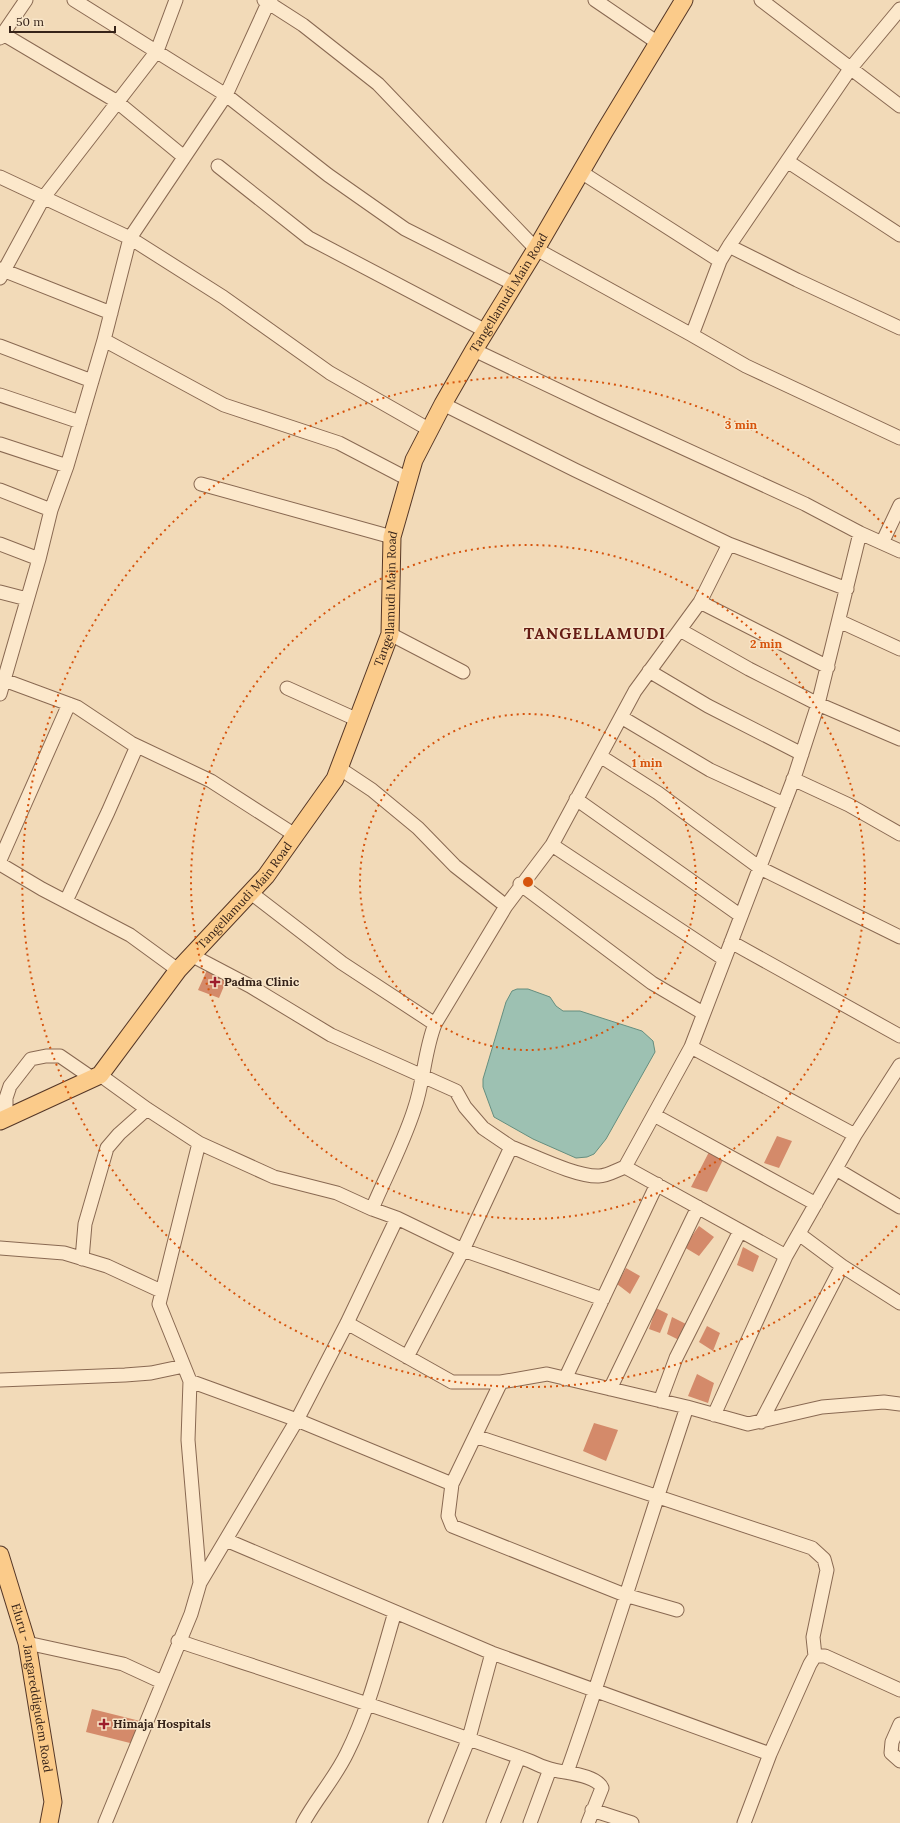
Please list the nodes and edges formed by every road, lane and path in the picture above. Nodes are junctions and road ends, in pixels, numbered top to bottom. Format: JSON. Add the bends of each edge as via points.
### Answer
{"nodes":[{"id":1,"x":26,"y":0,"type":"edge"},
{"id":2,"x":74,"y":0,"type":"edge"},
{"id":3,"x":176,"y":0,"type":"edge"},
{"id":4,"x":595,"y":0,"type":"edge"},
{"id":5,"x":684,"y":0,"type":"edge"},
{"id":6,"x":761,"y":0,"type":"edge"},
{"id":7,"x":268,"y":1,"type":"edge"},
{"id":8,"x":900,"y":9,"type":"edge"},
{"id":9,"x":2,"y":36,"type":"edge"},
{"id":10,"x":658,"y":43,"type":"junction"},
{"id":11,"x":157,"y":51,"type":"junction"},
{"id":12,"x":850,"y":69,"type":"junction"},
{"id":13,"x":226,"y":95,"type":"junction"},
{"id":14,"x":116,"y":101,"type":"junction"},
{"id":15,"x":900,"y":106,"type":"edge"},
{"id":16,"x":184,"y":157,"type":"junction"},
{"id":17,"x":787,"y":162,"type":"junction"},
{"id":18,"x":218,"y":166,"type":"dead end"},
{"id":19,"x":581,"y":172,"type":"junction"},
{"id":20,"x":0,"y":177,"type":"edge"},
{"id":21,"x":44,"y":197,"type":"junction"},
{"id":22,"x":900,"y":235,"type":"edge"},
{"id":23,"x":130,"y":238,"type":"junction"},
{"id":24,"x":729,"y":246,"type":"junction"},
{"id":25,"x":536,"y":249,"type":"junction"},
{"id":26,"x":720,"y":261,"type":"junction"},
{"id":27,"x":1,"y":272,"type":"edge"},
{"id":28,"x":514,"y":284,"type":"junction"},
{"id":29,"x":111,"y":313,"type":"junction"},
{"id":30,"x":900,"y":328,"type":"edge"},
{"id":31,"x":486,"y":331,"type":"junction"},
{"id":32,"x":692,"y":335,"type":"junction"},
{"id":33,"x":104,"y":340,"type":"junction"},
{"id":34,"x":0,"y":346,"type":"edge"},
{"id":35,"x":474,"y":350,"type":"junction"},
{"id":36,"x":92,"y":381,"type":"junction"},
{"id":37,"x":0,"y":395,"type":"edge"},
{"id":38,"x":442,"y":404,"type":"junction"},
{"id":39,"x":80,"y":422,"type":"junction"},
{"id":40,"x":430,"y":430,"type":"junction"},
{"id":41,"x":900,"y":438,"type":"edge"},
{"id":42,"x":0,"y":444,"type":"edge"},
{"id":43,"x":67,"y":466,"type":"junction"},
{"id":44,"x":408,"y":479,"type":"junction"},
{"id":45,"x":201,"y":484,"type":"dead end"},
{"id":46,"x":0,"y":490,"type":"edge"},
{"id":47,"x":900,"y":505,"type":"edge"},
{"id":48,"x":51,"y":510,"type":"junction"},
{"id":49,"x":860,"y":534,"type":"junction"},
{"id":50,"x":392,"y":537,"type":"junction"},
{"id":51,"x":0,"y":544,"type":"edge"},
{"id":52,"x":729,"y":544,"type":"junction"},
{"id":53,"x":882,"y":544,"type":"junction"},
{"id":54,"x":900,"y":551,"type":"edge"},
{"id":55,"x":39,"y":559,"type":"junction"},
{"id":56,"x":847,"y":589,"type":"junction"},
{"id":57,"x":0,"y":592,"type":"edge"},
{"id":58,"x":28,"y":600,"type":"junction"},
{"id":59,"x":700,"y":602,"type":"junction"},
{"id":60,"x":839,"y":621,"type":"junction"},
{"id":61,"x":680,"y":630,"type":"junction"},
{"id":62,"x":390,"y":634,"type":"junction"},
{"id":63,"x":900,"y":649,"type":"edge"},
{"id":64,"x":828,"y":667,"type":"junction"},
{"id":65,"x":650,"y":671,"type":"junction"},
{"id":66,"x":462,"y":672,"type":"dead end"},
{"id":67,"x":4,"y":680,"type":"junction"},
{"id":68,"x":287,"y":688,"type":"dead end"},
{"id":69,"x":0,"y":694,"type":"edge"},
{"id":70,"x":69,"y":704,"type":"junction"},
{"id":71,"x":818,"y":704,"type":"junction"},
{"id":72,"x":621,"y":717,"type":"junction"},
{"id":73,"x":358,"y":720,"type":"junction"},
{"id":74,"x":900,"y":739,"type":"edge"},
{"id":75,"x":137,"y":746,"type":"junction"},
{"id":76,"x":802,"y":754,"type":"junction"},
{"id":77,"x":600,"y":756,"type":"junction"},
{"id":78,"x":339,"y":768,"type":"junction"},
{"id":79,"x":794,"y":780,"type":"junction"},
{"id":80,"x":576,"y":799,"type":"junction"},
{"id":81,"x":784,"y":804,"type":"junction"},
{"id":82,"x":900,"y":834,"type":"edge"},
{"id":83,"x":296,"y":835,"type":"junction"},
{"id":84,"x":552,"y":844,"type":"junction"},
{"id":85,"x":0,"y":860,"type":"edge"},
{"id":86,"x":0,"y":864,"type":"edge"},
{"id":87,"x":760,"y":868,"type":"junction"},
{"id":88,"x":520,"y":884,"type":"junction"},
{"id":89,"x":251,"y":893,"type":"junction"},
{"id":90,"x":66,"y":901,"type":"junction"},
{"id":91,"x":506,"y":906,"type":"junction"},
{"id":92,"x":741,"y":916,"type":"junction"},
{"id":93,"x":900,"y":937,"type":"edge"},
{"id":94,"x":730,"y":942,"type":"junction"},
{"id":95,"x":193,"y":956,"type":"junction"},
{"id":96,"x":724,"y":959,"type":"junction"},
{"id":97,"x":178,"y":970,"type":"junction"},
{"id":98,"x":703,"y":1013,"type":"junction"},
{"id":99,"x":435,"y":1024,"type":"junction"},
{"id":100,"x":900,"y":1036,"type":"edge"},
{"id":101,"x":691,"y":1047,"type":"junction"},
{"id":102,"x":900,"y":1065,"type":"edge"},
{"id":103,"x":96,"y":1076,"type":"junction"},
{"id":104,"x":423,"y":1077,"type":"junction"},
{"id":105,"x":146,"y":1109,"type":"junction"},
{"id":106,"x":654,"y":1115,"type":"junction"},
{"id":107,"x":3,"y":1120,"type":"edge"},
{"id":108,"x":855,"y":1135,"type":"junction"},
{"id":109,"x":199,"y":1143,"type":"junction"},
{"id":110,"x":511,"y":1147,"type":"junction"},
{"id":111,"x":625,"y":1167,"type":"junction"},
{"id":112,"x":836,"y":1169,"type":"junction"},
{"id":113,"x":656,"y":1184,"type":"junction"},
{"id":114,"x":816,"y":1204,"type":"junction"},
{"id":115,"x":698,"y":1207,"type":"junction"},
{"id":116,"x":900,"y":1207,"type":"edge"},
{"id":117,"x":372,"y":1209,"type":"junction"},
{"id":118,"x":396,"y":1218,"type":"junction"},
{"id":119,"x":740,"y":1231,"type":"junction"},
{"id":120,"x":799,"y":1234,"type":"junction"},
{"id":121,"x":0,"y":1248,"type":"edge"},
{"id":122,"x":463,"y":1250,"type":"junction"},
{"id":123,"x":786,"y":1256,"type":"junction"},
{"id":124,"x":82,"y":1258,"type":"junction"},
{"id":125,"x":842,"y":1266,"type":"junction"},
{"id":126,"x":161,"y":1291,"type":"junction"},
{"id":127,"x":603,"y":1299,"type":"junction"},
{"id":128,"x":900,"y":1303,"type":"edge"},
{"id":129,"x":347,"y":1324,"type":"junction"},
{"id":130,"x":407,"y":1357,"type":"junction"},
{"id":131,"x":184,"y":1366,"type":"junction"},
{"id":132,"x":565,"y":1379,"type":"junction"},
{"id":133,"x":0,"y":1380,"type":"edge"},
{"id":134,"x":190,"y":1381,"type":"junction"},
{"id":135,"x":501,"y":1382,"type":"junction"},
{"id":136,"x":610,"y":1389,"type":"junction"},
{"id":137,"x":660,"y":1401,"type":"junction"},
{"id":138,"x":900,"y":1404,"type":"edge"},
{"id":139,"x":687,"y":1408,"type":"junction"},
{"id":140,"x":714,"y":1415,"type":"junction"},
{"id":141,"x":297,"y":1420,"type":"junction"},
{"id":142,"x":761,"y":1422,"type":"junction"},
{"id":143,"x":475,"y":1436,"type":"junction"},
{"id":144,"x":452,"y":1484,"type":"junction"},
{"id":145,"x":656,"y":1497,"type":"junction"},
{"id":146,"x":226,"y":1540,"type":"junction"},
{"id":147,"x":0,"y":1555,"type":"edge"},
{"id":148,"x":200,"y":1583,"type":"junction"},
{"id":149,"x":625,"y":1595,"type":"junction"},
{"id":150,"x":677,"y":1610,"type":"dead end"},
{"id":151,"x":395,"y":1612,"type":"junction"},
{"id":152,"x":178,"y":1641,"type":"junction"},
{"id":153,"x":27,"y":1644,"type":"junction"},
{"id":154,"x":492,"y":1653,"type":"junction"},
{"id":155,"x":815,"y":1656,"type":"junction"},
{"id":156,"x":162,"y":1682,"type":"junction"},
{"id":157,"x":900,"y":1690,"type":"edge"},
{"id":158,"x":596,"y":1691,"type":"junction"},
{"id":159,"x":367,"y":1703,"type":"junction"},
{"id":160,"x":900,"y":1724,"type":"edge"},
{"id":161,"x":469,"y":1738,"type":"junction"},
{"id":162,"x":770,"y":1754,"type":"junction"},
{"id":163,"x":519,"y":1757,"type":"junction"},
{"id":164,"x":900,"y":1761,"type":"edge"},
{"id":165,"x":550,"y":1769,"type":"junction"},
{"id":166,"x":567,"y":1772,"type":"junction"},
{"id":167,"x":592,"y":1810,"type":"junction"},
{"id":168,"x":49,"y":1823,"type":"edge"},
{"id":169,"x":104,"y":1823,"type":"edge"},
{"id":170,"x":303,"y":1823,"type":"edge"},
{"id":171,"x":435,"y":1823,"type":"edge"},
{"id":172,"x":493,"y":1823,"type":"edge"},
{"id":173,"x":530,"y":1823,"type":"edge"},
{"id":174,"x":588,"y":1823,"type":"edge"},
{"id":175,"x":632,"y":1823,"type":"edge"},
{"id":176,"x":744,"y":1823,"type":"edge"}],
"edges":[{"from":1,"to":9,"type":"street"},
{"from":2,"to":11,"type":"street"},
{"from":3,"to":11,"type":"street"},
{"from":4,"to":10,"type":"street"},
{"from":5,"to":10,"type":"main road","name":"Tangellamudi Main Road"},
{"from":6,"to":12,"type":"street"},
{"from":7,"to":13,"type":"street"},
{"from":7,"to":25,"type":"street","via":[[378,84]]},
{"from":8,"to":12,"type":"street"},
{"from":9,"to":14,"type":"street"},
{"from":10,"to":19,"type":"main road","name":"Tangellamudi Main Road"},
{"from":11,"to":13,"type":"street"},
{"from":11,"to":14,"type":"street"},
{"from":12,"to":15,"type":"street"},
{"from":12,"to":17,"type":"street"},
{"from":13,"to":16,"type":"street"},
{"from":13,"to":28,"type":"street","via":[[328,175],[405,229]]},
{"from":14,"to":16,"type":"street"},
{"from":14,"to":21,"type":"street"},
{"from":16,"to":23,"type":"street"},
{"from":17,"to":22,"type":"street"},
{"from":17,"to":24,"type":"street"},
{"from":18,"to":31,"type":"street","via":[[309,238]]},
{"from":19,"to":25,"type":"main road","name":"Tangellamudi Main Road"},
{"from":19,"to":26,"type":"street"},
{"from":20,"to":21,"type":"street"},
{"from":21,"to":23,"type":"street"},
{"from":21,"to":27,"type":"street"},
{"from":23,"to":29,"type":"street"},
{"from":23,"to":40,"type":"street","via":[[223,296],[330,373]]},
{"from":24,"to":26,"type":"street"},
{"from":24,"to":30,"type":"street"},
{"from":25,"to":28,"type":"main road","name":"Tangellamudi Main Road"},
{"from":25,"to":32,"type":"street"},
{"from":26,"to":32,"type":"street"},
{"from":27,"to":29,"type":"street"},
{"from":28,"to":31,"type":"main road","name":"Tangellamudi Main Road"},
{"from":29,"to":33,"type":"street"},
{"from":31,"to":35,"type":"main road","name":"Tangellamudi Main Road"},
{"from":32,"to":41,"type":"street","via":[[746,366]]},
{"from":33,"to":36,"type":"street"},
{"from":33,"to":44,"type":"street","via":[[224,405],[339,442]]},
{"from":34,"to":36,"type":"street"},
{"from":35,"to":38,"type":"main road","name":"Tangellamudi Main Road"},
{"from":35,"to":49,"type":"street","via":[[805,504]]},
{"from":36,"to":39,"type":"street"},
{"from":37,"to":39,"type":"street"},
{"from":38,"to":40,"type":"main road","name":"Tangellamudi Main Road"},
{"from":38,"to":52,"type":"street"},
{"from":39,"to":43,"type":"street"},
{"from":40,"to":44,"type":"main road","name":"Tangellamudi Main Road","via":[[414,460]]},
{"from":42,"to":43,"type":"street"},
{"from":43,"to":48,"type":"street"},
{"from":44,"to":50,"type":"main road","name":"Tangellamudi Main Road"},
{"from":45,"to":50,"type":"street"},
{"from":46,"to":48,"type":"street"},
{"from":47,"to":53,"type":"street"},
{"from":48,"to":55,"type":"street"},
{"from":49,"to":53,"type":"street"},
{"from":49,"to":56,"type":"street"},
{"from":50,"to":62,"type":"main road","name":"Tangellamudi Main Road"},
{"from":51,"to":55,"type":"street"},
{"from":52,"to":56,"type":"street"},
{"from":52,"to":59,"type":"street"},
{"from":53,"to":54,"type":"street"},
{"from":55,"to":58,"type":"street"},
{"from":56,"to":60,"type":"street"},
{"from":57,"to":58,"type":"street"},
{"from":58,"to":67,"type":"street"},
{"from":59,"to":61,"type":"street"},
{"from":59,"to":64,"type":"street"},
{"from":60,"to":63,"type":"street"},
{"from":60,"to":64,"type":"street"},
{"from":61,"to":65,"type":"street"},
{"from":61,"to":71,"type":"street"},
{"from":62,"to":66,"type":"street"},
{"from":62,"to":73,"type":"main road","name":"Tangellamudi Main Road"},
{"from":64,"to":71,"type":"street"},
{"from":65,"to":72,"type":"street","via":[[635,691]]},
{"from":65,"to":76,"type":"street","via":[[708,706]]},
{"from":67,"to":69,"type":"street"},
{"from":67,"to":70,"type":"street"},
{"from":68,"to":73,"type":"street"},
{"from":70,"to":75,"type":"street"},
{"from":70,"to":85,"type":"street"},
{"from":71,"to":74,"type":"street"},
{"from":71,"to":76,"type":"street"},
{"from":72,"to":77,"type":"street"},
{"from":72,"to":81,"type":"street","via":[[710,770]]},
{"from":73,"to":78,"type":"main road","name":"Tangellamudi Main Road"},
{"from":75,"to":83,"type":"street","via":[[211,781]]},
{"from":75,"to":90,"type":"street"},
{"from":76,"to":79,"type":"street"},
{"from":77,"to":80,"type":"street"},
{"from":77,"to":87,"type":"street","via":[[658,793]]},
{"from":78,"to":83,"type":"main road","name":"Tangellamudi Main Road","via":[[335,779]]},
{"from":78,"to":91,"type":"street","via":[[372,790],[418,828],[455,866]]},
{"from":79,"to":81,"type":"street"},
{"from":79,"to":82,"type":"street","via":[[849,805]]},
{"from":80,"to":84,"type":"street"},
{"from":80,"to":92,"type":"street"},
{"from":81,"to":87,"type":"street"},
{"from":83,"to":89,"type":"main road","name":"Tangellamudi Main Road"},
{"from":84,"to":88,"type":"street"},
{"from":84,"to":96,"type":"street"},
{"from":86,"to":90,"type":"street"},
{"from":87,"to":92,"type":"street"},
{"from":87,"to":93,"type":"street"},
{"from":88,"to":91,"type":"street"},
{"from":88,"to":98,"type":"street","via":[[652,982]]},
{"from":89,"to":95,"type":"main road","name":"Tangellamudi Main Road"},
{"from":89,"to":99,"type":"street","via":[[342,963]]},
{"from":90,"to":97,"type":"street","via":[[130,935]]},
{"from":91,"to":99,"type":"street"},
{"from":92,"to":94,"type":"street"},
{"from":94,"to":96,"type":"street"},
{"from":94,"to":100,"type":"street"},
{"from":95,"to":97,"type":"main road","name":"Tangellamudi Main Road"},
{"from":95,"to":104,"type":"street","via":[[331,1034]]},
{"from":96,"to":98,"type":"street"},
{"from":97,"to":103,"type":"main road","name":"Tangellamudi Main Road"},
{"from":98,"to":101,"type":"street"},
{"from":99,"to":104,"type":"street","via":[[428,1043]]},
{"from":101,"to":106,"type":"street"},
{"from":101,"to":108,"type":"street"},
{"from":102,"to":108,"type":"street"},
{"from":103,"to":105,"type":"street"},
{"from":103,"to":107,"type":"main road","name":"Tangellamudi Main Road"},
{"from":103,"to":107,"type":"street","via":[[60,1056],[31,1059],[10,1086]]},
{"from":104,"to":110,"type":"street","via":[[456,1091],[465,1107],[483,1128]]},
{"from":104,"to":117,"type":"street","via":[[414,1110]]},
{"from":105,"to":109,"type":"street"},
{"from":105,"to":124,"type":"street","via":[[107,1148],[85,1224]]},
{"from":106,"to":111,"type":"street"},
{"from":106,"to":114,"type":"street"},
{"from":108,"to":112,"type":"street"},
{"from":109,"to":117,"type":"street","via":[[274,1177],[337,1193]]},
{"from":109,"to":126,"type":"street"},
{"from":110,"to":111,"type":"street","via":[[572,1171],[600,1177]]},
{"from":110,"to":122,"type":"street"},
{"from":111,"to":113,"type":"street"},
{"from":112,"to":114,"type":"street"},
{"from":112,"to":116,"type":"street"},
{"from":113,"to":115,"type":"street"},
{"from":113,"to":127,"type":"street"},
{"from":114,"to":120,"type":"street"},
{"from":115,"to":119,"type":"street"},
{"from":115,"to":136,"type":"street"},
{"from":117,"to":118,"type":"street"},
{"from":118,"to":122,"type":"street"},
{"from":118,"to":129,"type":"street"},
{"from":119,"to":123,"type":"street"},
{"from":119,"to":137,"type":"street","via":[[676,1358]]},
{"from":120,"to":123,"type":"street"},
{"from":120,"to":125,"type":"street"},
{"from":121,"to":124,"type":"street","via":[[64,1253]]},
{"from":122,"to":127,"type":"street"},
{"from":122,"to":130,"type":"street"},
{"from":123,"to":140,"type":"street"},
{"from":124,"to":126,"type":"street","via":[[107,1266]]},
{"from":125,"to":128,"type":"street"},
{"from":125,"to":142,"type":"street"},
{"from":126,"to":131,"type":"street","via":[[159,1304]]},
{"from":127,"to":132,"type":"street"},
{"from":129,"to":130,"type":"street"},
{"from":129,"to":141,"type":"street"},
{"from":130,"to":135,"type":"street","via":[[452,1382]]},
{"from":131,"to":133,"type":"street","via":[[125,1375]]},
{"from":131,"to":134,"type":"street"},
{"from":132,"to":135,"type":"street","via":[[547,1374]]},
{"from":132,"to":136,"type":"street"},
{"from":134,"to":141,"type":"street"},
{"from":134,"to":148,"type":"street","via":[[188,1440]]},
{"from":135,"to":143,"type":"street"},
{"from":136,"to":137,"type":"street"},
{"from":137,"to":139,"type":"street"},
{"from":138,"to":142,"type":"street","via":[[884,1402],[822,1407]]},
{"from":139,"to":140,"type":"street"},
{"from":139,"to":145,"type":"street"},
{"from":140,"to":142,"type":"street","via":[[748,1424]]},
{"from":141,"to":144,"type":"street"},
{"from":141,"to":146,"type":"street"},
{"from":143,"to":144,"type":"street"},
{"from":143,"to":145,"type":"street"},
{"from":144,"to":149,"type":"street","via":[[448,1516],[452,1526]]},
{"from":145,"to":149,"type":"street"},
{"from":145,"to":155,"type":"street","via":[[812,1548],[824,1559],[827,1570],[813,1637]]},
{"from":146,"to":148,"type":"street"},
{"from":146,"to":151,"type":"street"},
{"from":147,"to":153,"type":"main road","name":"Eluru - Jangareddigudem Road"},
{"from":148,"to":152,"type":"street","via":[[191,1614]]},
{"from":149,"to":150,"type":"street"},
{"from":149,"to":158,"type":"street"},
{"from":151,"to":154,"type":"street"},
{"from":151,"to":159,"type":"street"},
{"from":152,"to":156,"type":"street"},
{"from":152,"to":159,"type":"street"},
{"from":153,"to":156,"type":"street","via":[[123,1664]]},
{"from":153,"to":168,"type":"main road","name":"Eluru - Jangareddigudem Road","via":[[53,1802]]},
{"from":154,"to":158,"type":"street"},
{"from":154,"to":161,"type":"street"},
{"from":155,"to":157,"type":"street","via":[[825,1656]]},
{"from":155,"to":162,"type":"street"},
{"from":156,"to":169,"type":"street"},
{"from":158,"to":162,"type":"street"},
{"from":158,"to":166,"type":"street"},
{"from":159,"to":161,"type":"street"},
{"from":159,"to":170,"type":"street","via":[[347,1754]]},
{"from":160,"to":164,"type":"street","via":[[890,1753]]},
{"from":161,"to":163,"type":"street"},
{"from":161,"to":171,"type":"street"},
{"from":162,"to":176,"type":"street"},
{"from":163,"to":165,"type":"street"},
{"from":163,"to":172,"type":"street"},
{"from":165,"to":166,"type":"street"},
{"from":165,"to":173,"type":"street"},
{"from":166,"to":167,"type":"street","via":[[596,1781],[602,1788]]},
{"from":167,"to":174,"type":"street"},
{"from":167,"to":175,"type":"street"}]}
